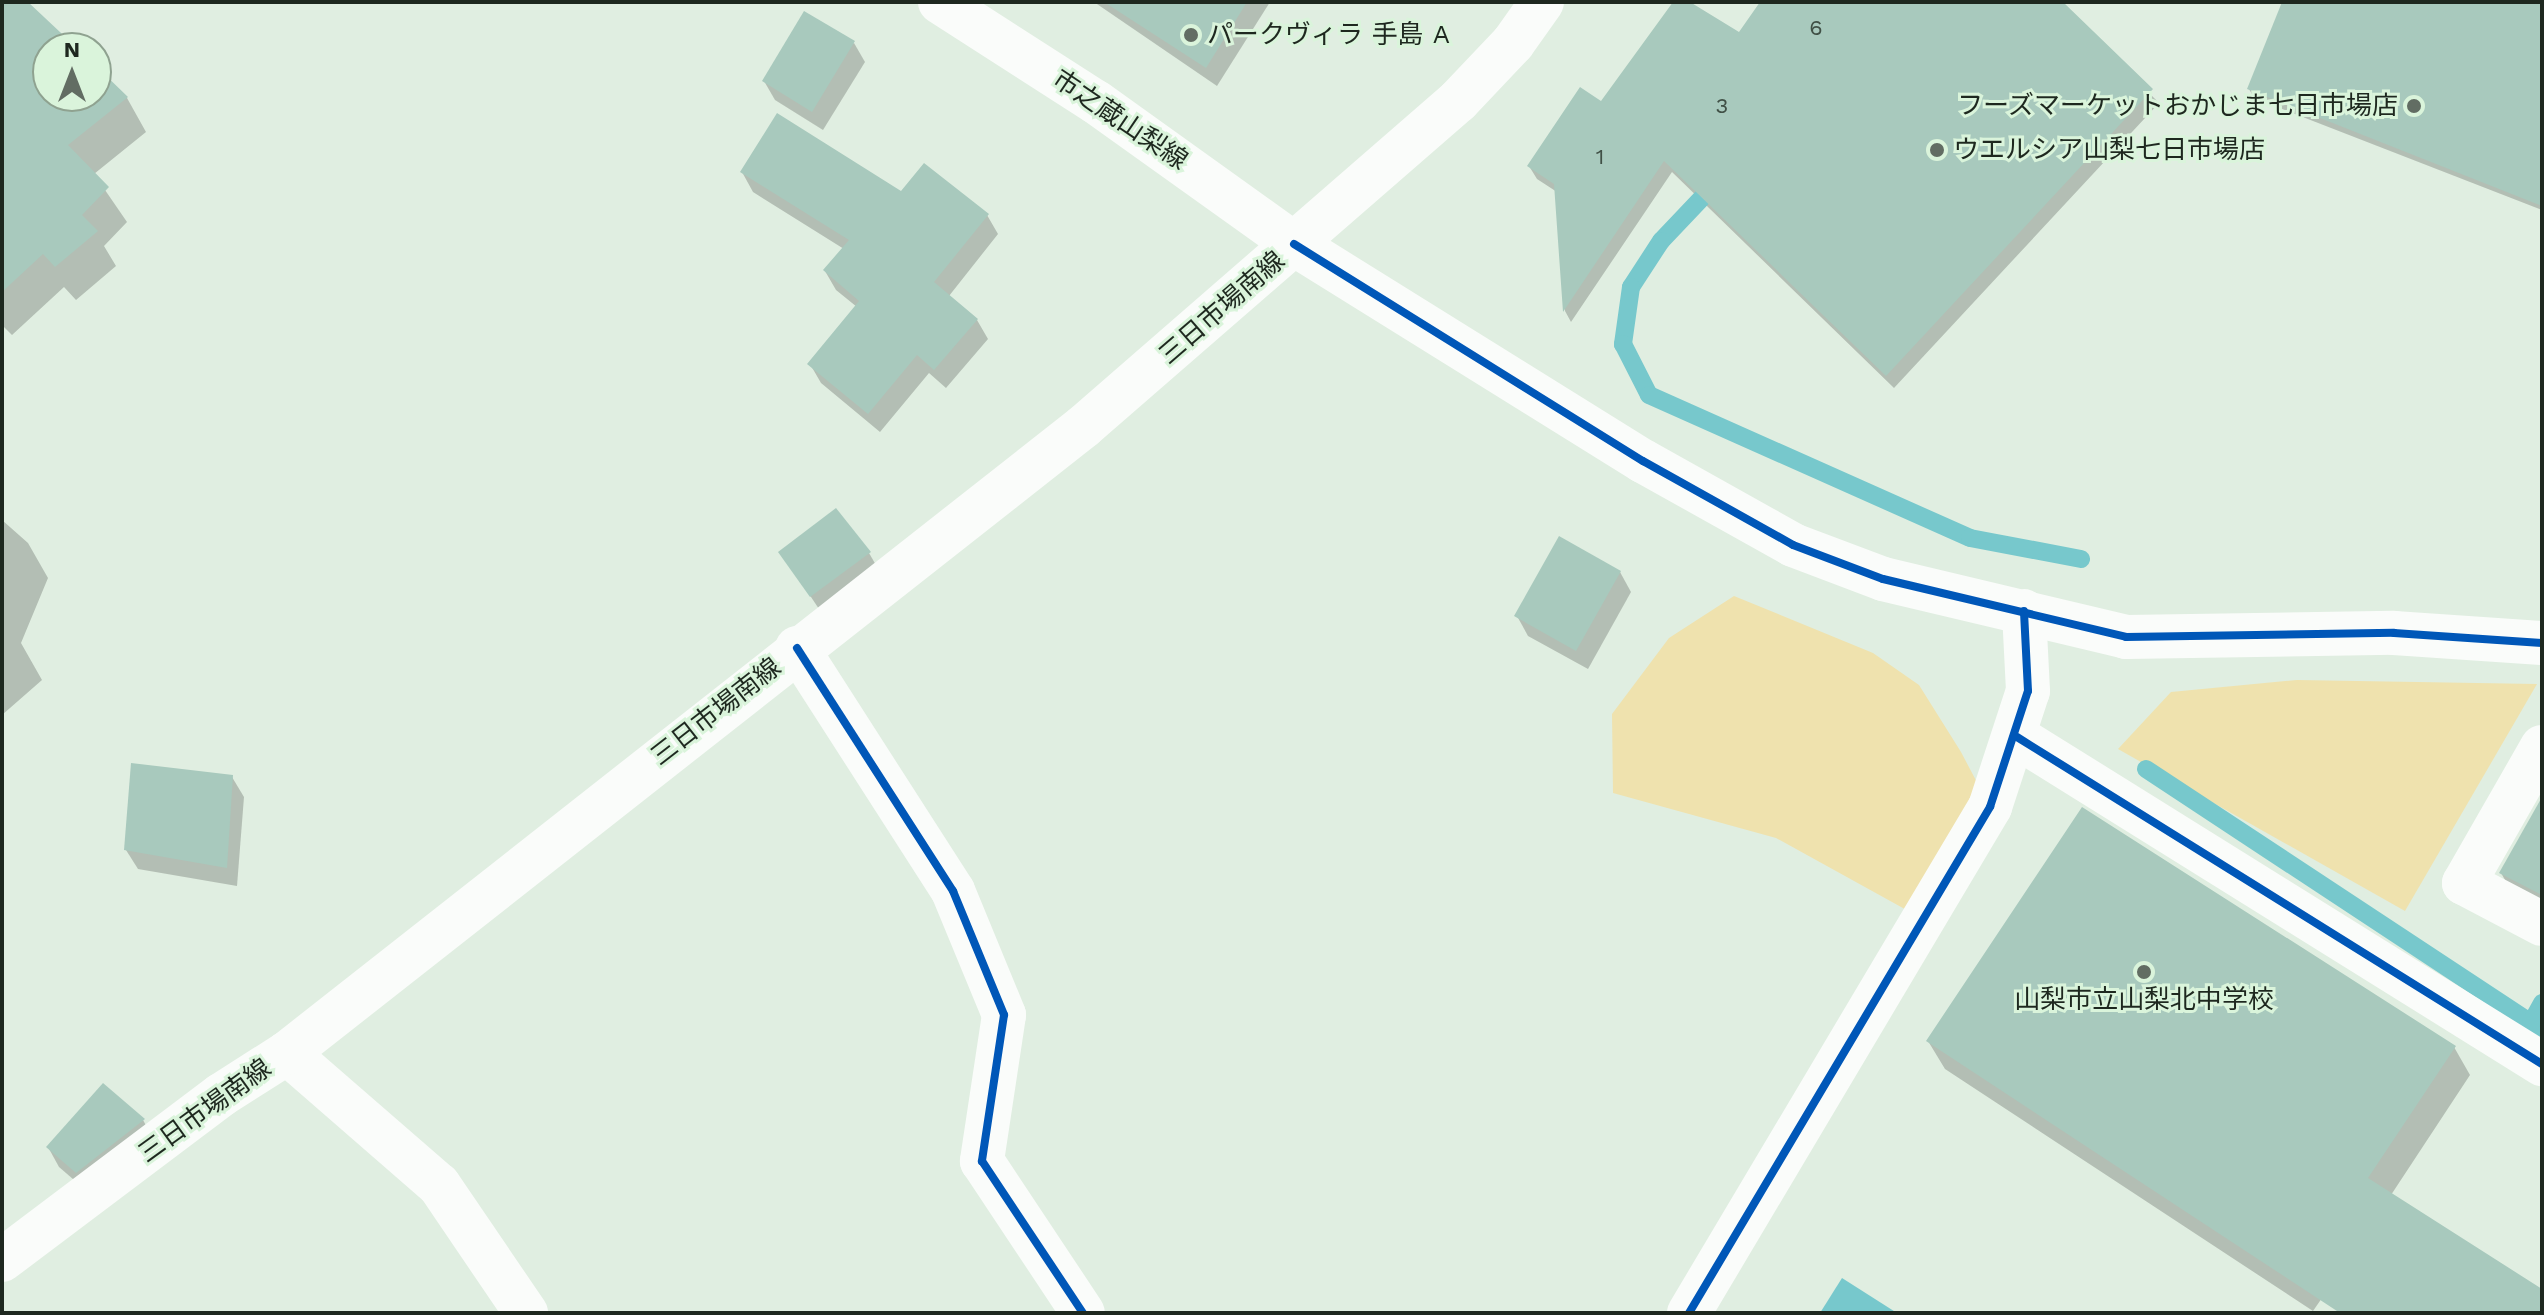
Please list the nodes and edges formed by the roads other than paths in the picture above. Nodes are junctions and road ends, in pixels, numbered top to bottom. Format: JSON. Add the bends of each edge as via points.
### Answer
{"nodes":[{"id":1,"x":940,"y":2,"type":"edge"},
{"id":2,"x":1542,"y":2,"type":"edge"},
{"id":3,"x":1294,"y":244,"type":"junction"},
{"id":4,"x":2024,"y":611,"type":"junction"},
{"id":5,"x":2542,"y":643,"type":"edge"},
{"id":6,"x":797,"y":648,"type":"junction"},
{"id":7,"x":2017,"y":737,"type":"junction"},
{"id":8,"x":2542,"y":747,"type":"edge"},
{"id":9,"x":2542,"y":924,"type":"edge"},
{"id":10,"x":287,"y":1053,"type":"junction"},
{"id":11,"x":2542,"y":1064,"type":"edge"},
{"id":12,"x":2,"y":1260,"type":"edge"},
{"id":13,"x":526,"y":1313,"type":"edge"},
{"id":14,"x":1083,"y":1313,"type":"edge"},
{"id":15,"x":1689,"y":1313,"type":"edge"}],
"edges":[{"from":1,"to":3,"type":"street","name":"市之蔵山梨線","via":[[1096,102]]},
{"from":2,"to":3,"type":"street","name":"三日市場南線","via":[[1513,43],[1458,101]]},
{"from":3,"to":4,"type":"street","name":"市之蔵山梨線","via":[[1643,461],[1793,545],[1883,579]]},
{"from":3,"to":6,"type":"street","name":"三日市場南線","via":[[1083,427]]},
{"from":4,"to":5,"type":"street","name":"市之蔵山梨線","via":[[2126,637],[2394,633]]},
{"from":4,"to":7,"type":"street","via":[[2028,691]]},
{"from":6,"to":10,"type":"street","name":"三日市場南線"},
{"from":6,"to":14,"type":"street","via":[[953,891],[1004,1015],[982,1161]]},
{"from":7,"to":11,"type":"street"},
{"from":7,"to":15,"type":"street","via":[[1990,807]]},
{"from":8,"to":9,"type":"street","via":[[2464,883]]},
{"from":10,"to":12,"type":"street","name":"三日市場南線","via":[[221,1095]]},
{"from":10,"to":13,"type":"street","via":[[439,1185]]}]}
